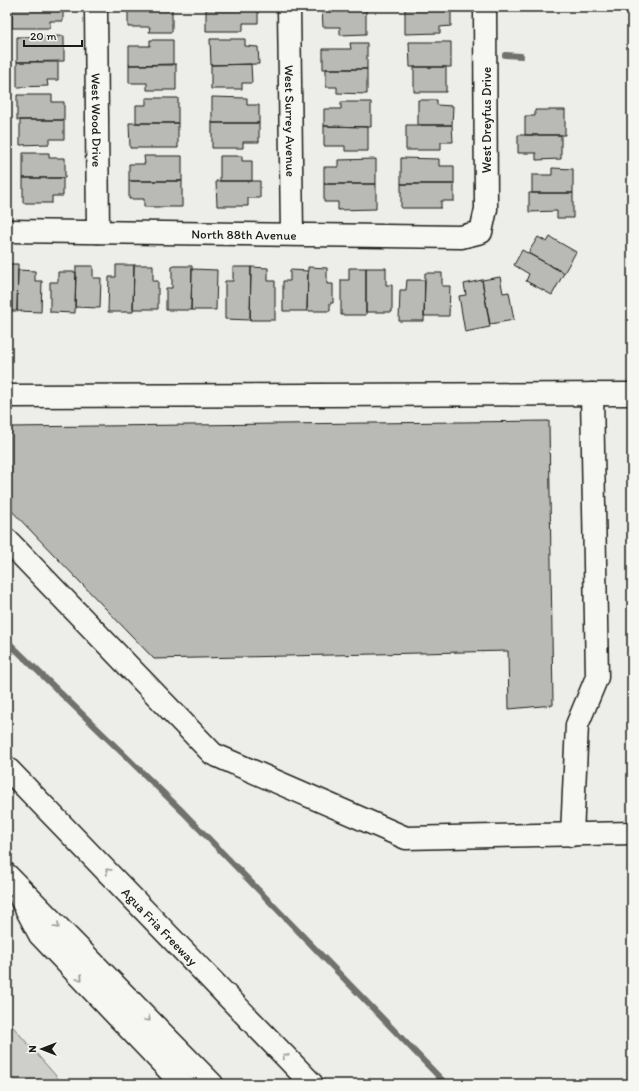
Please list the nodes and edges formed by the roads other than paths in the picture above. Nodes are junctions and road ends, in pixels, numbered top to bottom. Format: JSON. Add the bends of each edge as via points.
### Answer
{"nodes":[{"id":1,"x":96,"y":7,"type":"edge"},
{"id":2,"x":289,"y":7,"type":"edge"},
{"id":3,"x":485,"y":7,"type":"edge"},
{"id":4,"x":7,"y":231,"type":"edge"},
{"id":5,"x":98,"y":232,"type":"junction"},
{"id":6,"x":481,"y":232,"type":"joint"},
{"id":7,"x":292,"y":234,"type":"junction"},
{"id":8,"x":592,"y":394,"type":"junction"},
{"id":9,"x":632,"y":394,"type":"edge"},
{"id":10,"x":7,"y":396,"type":"edge"},
{"id":11,"x":7,"y":540,"type":"edge"},
{"id":12,"x":7,"y":768,"type":"edge"},
{"id":13,"x":632,"y":833,"type":"edge"},
{"id":14,"x":572,"y":835,"type":"junction"},
{"id":15,"x":8,"y":877,"type":"edge"},
{"id":16,"x":182,"y":1084,"type":"edge"},
{"id":17,"x":212,"y":1084,"type":"edge"},
{"id":18,"x":312,"y":1084,"type":"edge"}],
"edges":[{"from":1,"to":5,"type":"main road","name":"West Wood Drive"},
{"from":2,"to":7,"type":"main road","name":"West Surrey Avenue"},
{"from":3,"to":6,"type":"main road","name":"West Dreyfus Drive","via":[[486,209]]},
{"from":4,"to":5,"type":"main road","name":"North 88th Avenue"},
{"from":5,"to":7,"type":"main road","name":"North 88th Avenue"},
{"from":6,"to":7,"type":"main road","name":"North 88th Avenue","via":[[461,237]]},
{"from":8,"to":9,"type":"main road"},
{"from":8,"to":10,"type":"main road"},
{"from":8,"to":14,"type":"main road","via":[[597,677],[578,725]]},
{"from":11,"to":14,"type":"main road","via":[[213,754],[406,838]]},
{"from":18,"to":12,"type":"main road","name":"Agua Fria Freeway","one_way":true},
{"from":13,"to":14,"type":"main road"},
{"from":15,"to":16,"type":"main road","one_way":true,"via":[[40,936]]},
{"from":15,"to":17,"type":"main road","one_way":true}]}
